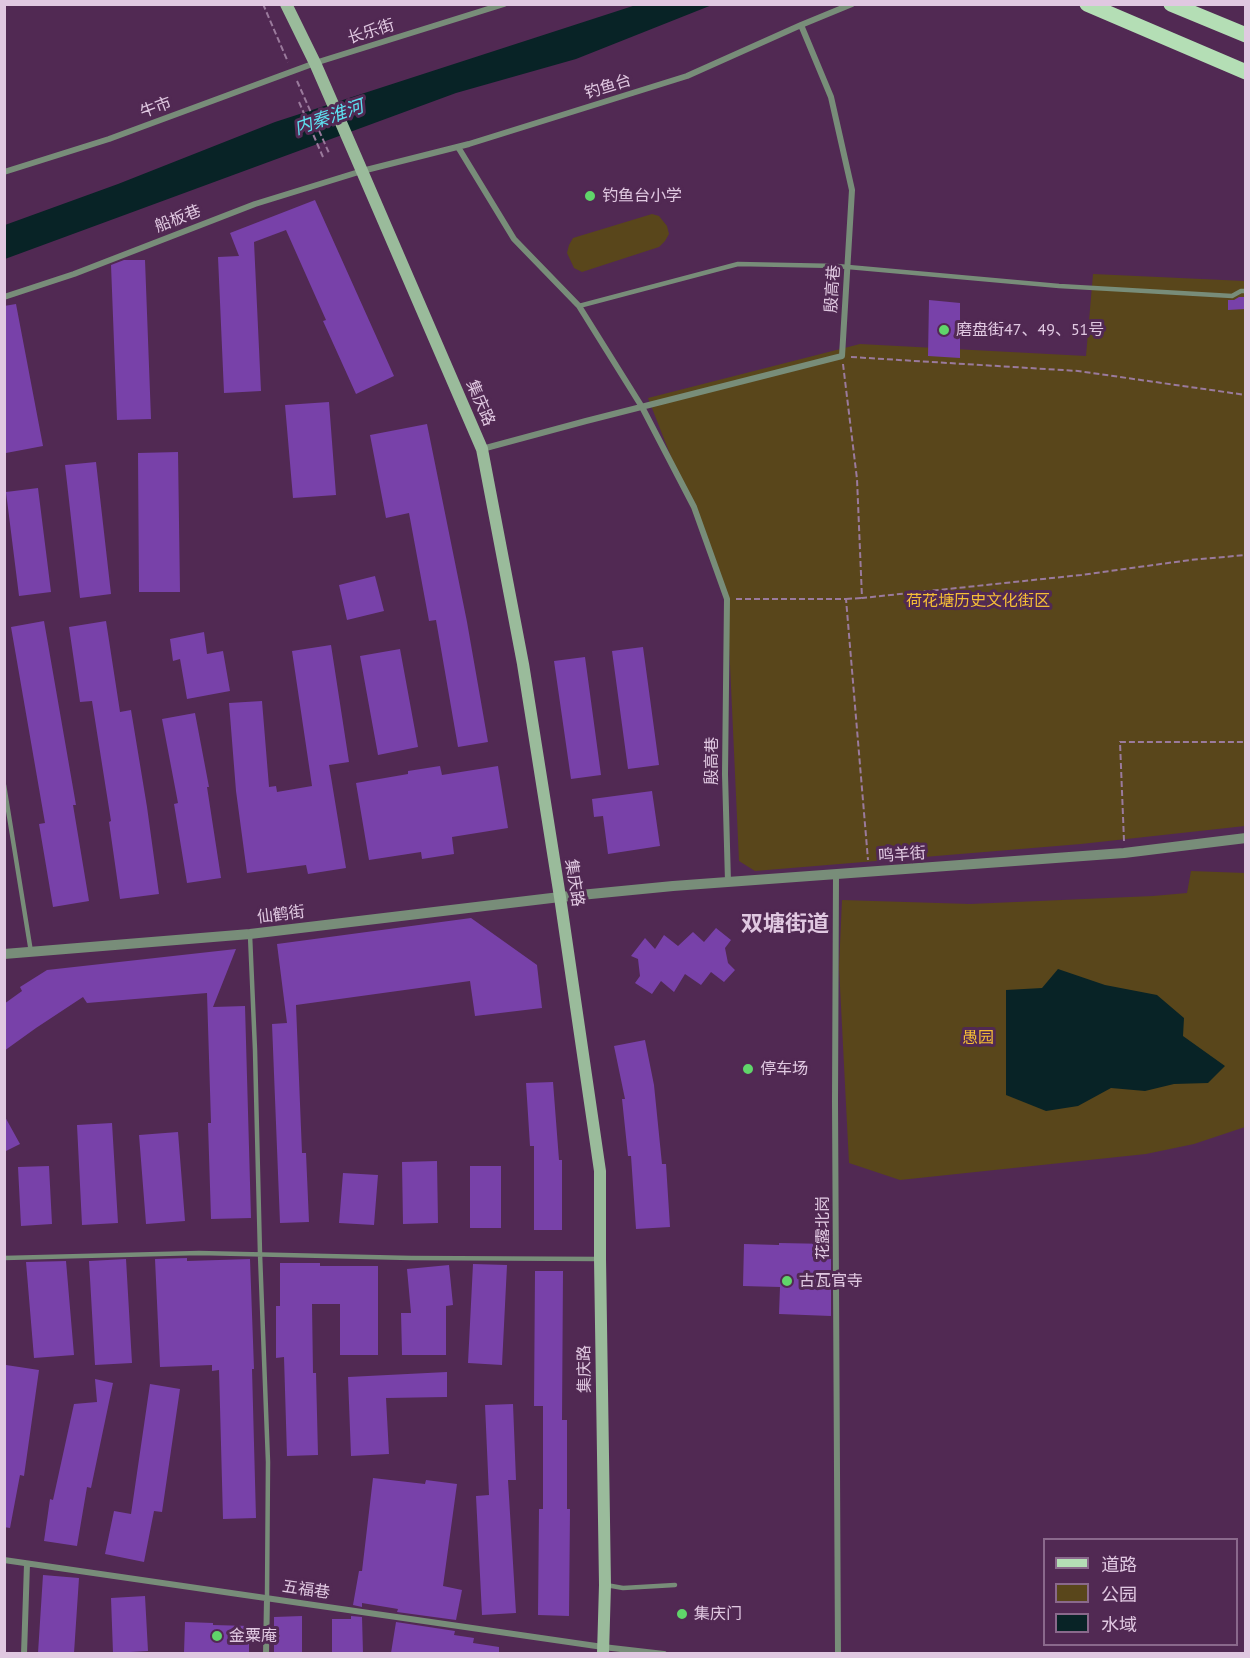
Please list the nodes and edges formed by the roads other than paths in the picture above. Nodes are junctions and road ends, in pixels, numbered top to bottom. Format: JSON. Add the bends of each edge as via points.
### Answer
{"nodes":[{"id":1,"x":286,"y":4,"type":"edge"},
{"id":2,"x":504,"y":4,"type":"edge"},
{"id":3,"x":852,"y":4,"type":"edge"},
{"id":4,"x":1087,"y":4,"type":"edge"},
{"id":5,"x":1171,"y":4,"type":"edge"},
{"id":6,"x":801,"y":25,"type":"junction"},
{"id":7,"x":1245,"y":35,"type":"edge"},
{"id":8,"x":315,"y":63,"type":"junction"},
{"id":9,"x":1245,"y":72,"type":"edge"},
{"id":10,"x":458,"y":147,"type":"junction"},
{"id":11,"x":362,"y":171,"type":"junction"},
{"id":12,"x":4,"y":172,"type":"edge"},
{"id":13,"x":848,"y":267,"type":"junction"},
{"id":14,"x":1245,"y":291,"type":"edge"},
{"id":15,"x":4,"y":297,"type":"edge"},
{"id":16,"x":579,"y":306,"type":"junction"},
{"id":17,"x":642,"y":407,"type":"junction"},
{"id":18,"x":482,"y":449,"type":"junction"},
{"id":19,"x":4,"y":785,"type":"edge"},
{"id":20,"x":1245,"y":838,"type":"edge"},
{"id":21,"x":837,"y":874,"type":"junction"},
{"id":22,"x":728,"y":882,"type":"junction"},
{"id":23,"x":560,"y":897,"type":"junction"},
{"id":24,"x":250,"y":934,"type":"junction"},
{"id":25,"x":31,"y":952,"type":"junction"},
{"id":26,"x":4,"y":954,"type":"edge"},
{"id":27,"x":260,"y":1254,"type":"junction"},
{"id":28,"x":4,"y":1258,"type":"edge"},
{"id":29,"x":600,"y":1259,"type":"junction"},
{"id":30,"x":4,"y":1560,"type":"edge"},
{"id":31,"x":27,"y":1564,"type":"junction"},
{"id":32,"x":605,"y":1585,"type":"junction"},
{"id":33,"x":675,"y":1585,"type":"dead end"},
{"id":34,"x":267,"y":1598,"type":"junction"},
{"id":35,"x":603,"y":1650,"type":"edge"},
{"id":36,"x":24,"y":1653,"type":"edge"},
{"id":37,"x":266,"y":1653,"type":"edge"},
{"id":38,"x":664,"y":1653,"type":"edge"},
{"id":39,"x":838,"y":1653,"type":"edge"}],
"edges":[{"from":1,"to":8,"type":"main road"},
{"from":2,"to":8,"type":"street","name":"长乐街"},
{"from":3,"to":6,"type":"street","name":"钓鱼台"},
{"from":4,"to":9,"type":"main road"},
{"from":5,"to":7,"type":"lane"},
{"from":6,"to":10,"type":"street","name":"钓鱼台","via":[[687,76]]},
{"from":6,"to":13,"type":"street","name":"殷高巷","via":[[831,97],[852,189]]},
{"from":8,"to":11,"type":"main road","name":"集庆路"},
{"from":8,"to":12,"type":"street","name":"牛市","via":[[109,139]]},
{"from":10,"to":11,"type":"street","name":"钓鱼台"},
{"from":10,"to":16,"type":"street","name":"殷高巷","via":[[514,239]]},
{"from":11,"to":15,"type":"street","name":"船板巷","via":[[255,204]]},
{"from":11,"to":18,"type":"main road","name":"集庆路"},
{"from":13,"to":14,"type":"lane","via":[[1071,287],[1232,296]]},
{"from":13,"to":16,"type":"lane","via":[[738,264]]},
{"from":13,"to":17,"type":"street","name":"殷高巷","via":[[842,356]]},
{"from":16,"to":17,"type":"street","name":"殷高巷"},
{"from":17,"to":18,"type":"street"},
{"from":17,"to":22,"type":"street","name":"殷高巷","via":[[694,507],[727,599]]},
{"from":18,"to":23,"type":"main road","name":"集庆路","via":[[523,664]]},
{"from":19,"to":25,"type":"lane"},
{"from":20,"to":21,"type":"street","name":"鸣羊街","via":[[1124,853]]},
{"from":21,"to":22,"type":"street","name":"鸣羊街"},
{"from":21,"to":39,"type":"street","name":"花露北岗"},
{"from":22,"to":23,"type":"street","name":"鸣羊街"},
{"from":23,"to":24,"type":"street","name":"仙鹤街"},
{"from":23,"to":29,"type":"main road","name":"集庆路","via":[[600,1171]]},
{"from":24,"to":25,"type":"street","name":"仙鹤街"},
{"from":24,"to":27,"type":"lane"},
{"from":25,"to":26,"type":"street","name":"仙鹤街"},
{"from":27,"to":28,"type":"lane"},
{"from":27,"to":29,"type":"lane"},
{"from":27,"to":34,"type":"lane","via":[[268,1462]]},
{"from":29,"to":32,"type":"main road","name":"集庆路"},
{"from":30,"to":31,"type":"street","name":"五福巷"},
{"from":31,"to":34,"type":"street","name":"五福巷"},
{"from":31,"to":36,"type":"street"},
{"from":32,"to":33,"type":"lane"},
{"from":32,"to":35,"type":"main road","name":"集庆路"},
{"from":34,"to":35,"type":"street","name":"五福巷"},
{"from":34,"to":37,"type":"street"},
{"from":35,"to":38,"type":"street","name":"五福巷"}]}
